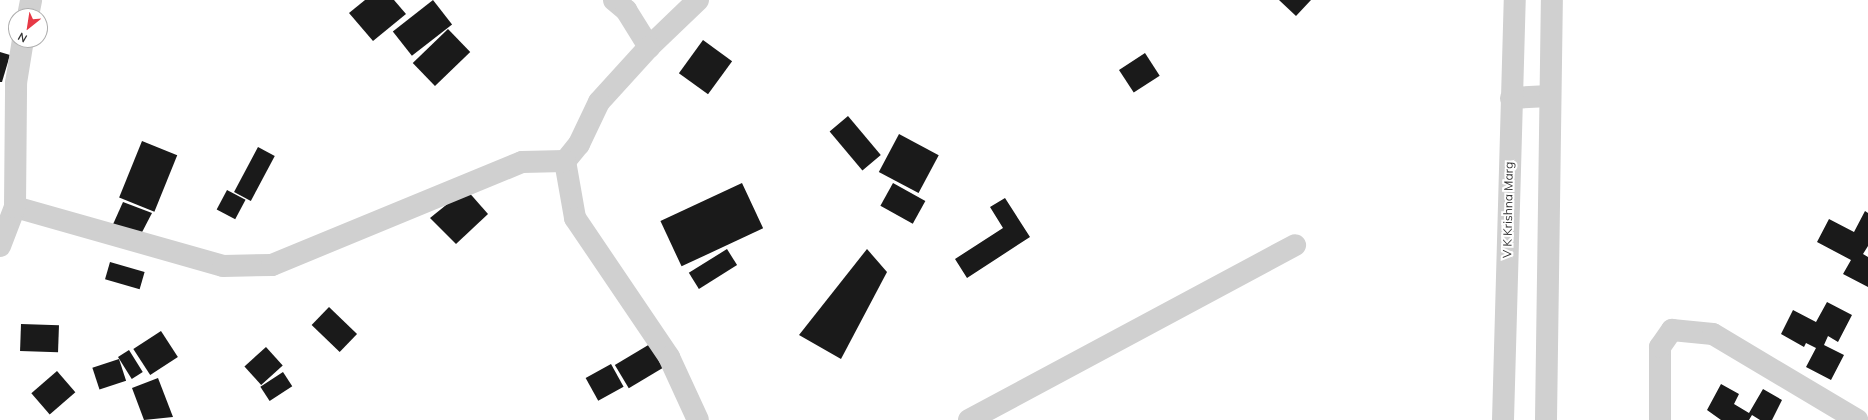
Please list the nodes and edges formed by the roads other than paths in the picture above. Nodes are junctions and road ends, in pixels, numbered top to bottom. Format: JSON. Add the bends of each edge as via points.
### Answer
{"nodes":[{"id":1,"x":614,"y":0,"type":"edge"},
{"id":2,"x":698,"y":0,"type":"edge"},
{"id":3,"x":1515,"y":0,"type":"edge"},
{"id":4,"x":1552,"y":0,"type":"edge"},
{"id":5,"x":649,"y":47,"type":"junction"},
{"id":6,"x":22,"y":48,"type":"edge"},
{"id":7,"x":1549,"y":96,"type":"junction"},
{"id":8,"x":1510,"y":98,"type":"junction"},
{"id":9,"x":565,"y":161,"type":"junction"},
{"id":10,"x":15,"y":207,"type":"junction"},
{"id":11,"x":1295,"y":245,"type":"dead end"},
{"id":12,"x":0,"y":246,"type":"edge"},
{"id":13,"x":698,"y":420,"type":"edge"},
{"id":14,"x":969,"y":420,"type":"edge"},
{"id":15,"x":1503,"y":420,"type":"edge"},
{"id":16,"x":1546,"y":420,"type":"edge"},
{"id":17,"x":1660,"y":420,"type":"edge"},
{"id":18,"x":1857,"y":420,"type":"edge"}],
"edges":[{"from":1,"to":5,"type":"street","via":[[626,10]]},
{"from":2,"to":5,"type":"street"},
{"from":3,"to":8,"type":"street","name":"V K Krishna Marg"},
{"from":4,"to":7,"type":"street"},
{"from":5,"to":9,"type":"street","via":[[599,102],[579,144]]},
{"from":6,"to":10,"type":"street","via":[[16,83]]},
{"from":7,"to":8,"type":"street"},
{"from":7,"to":16,"type":"street"},
{"from":8,"to":15,"type":"street","name":"V K Krishna Marg"},
{"from":9,"to":10,"type":"street","via":[[522,162],[272,265],[223,266]]},
{"from":9,"to":13,"type":"street","via":[[575,218],[669,357]]},
{"from":10,"to":12,"type":"street"},
{"from":11,"to":14,"type":"street"},
{"from":17,"to":18,"type":"street","via":[[1660,347],[1672,330],[1713,334]]}]}
